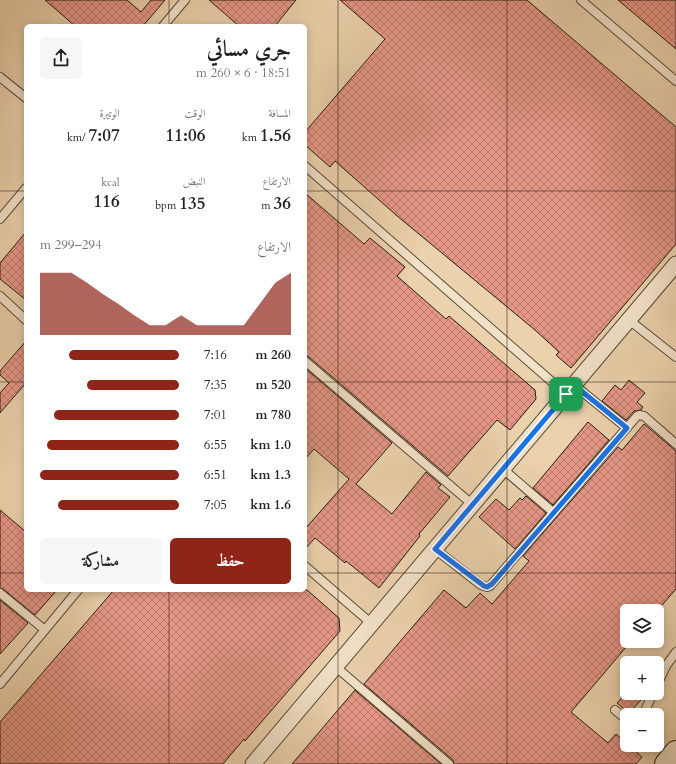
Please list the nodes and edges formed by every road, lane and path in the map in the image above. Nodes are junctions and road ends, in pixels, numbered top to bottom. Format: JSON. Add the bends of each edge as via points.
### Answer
{"nodes":[{"id":1,"x":185,"y":0,"type":"edge"},
{"id":2,"x":586,"y":2,"type":"edge"},
{"id":3,"x":165,"y":24,"type":"edge"},
{"id":4,"x":0,"y":77,"type":"edge"},
{"id":5,"x":676,"y":81,"type":"edge"},
{"id":6,"x":24,"y":96,"type":"edge"},
{"id":7,"x":307,"y":168,"type":"edge"},
{"id":8,"x":24,"y":190,"type":"edge"},
{"id":9,"x":0,"y":219,"type":"edge"},
{"id":10,"x":676,"y":264,"type":"edge"},
{"id":11,"x":0,"y":296,"type":"edge"},
{"id":12,"x":24,"y":318,"type":"edge"},
{"id":13,"x":629,"y":320,"type":"junction"},
{"id":14,"x":676,"y":357,"type":"edge"},
{"id":15,"x":307,"y":363,"type":"edge"},
{"id":16,"x":570,"y":390,"type":"junction"},
{"id":17,"x":627,"y":428,"type":"junction"},
{"id":18,"x":676,"y":444,"type":"edge"},
{"id":19,"x":503,"y":469,"type":"junction"},
{"id":20,"x":473,"y":505,"type":"junction"},
{"id":21,"x":554,"y":513,"type":"junction"},
{"id":22,"x":435,"y":549,"type":"junction"},
{"id":23,"x":307,"y":568,"type":"edge"},
{"id":24,"x":76,"y":592,"type":"edge"},
{"id":25,"x":0,"y":593,"type":"edge"},
{"id":26,"x":372,"y":624,"type":"junction"},
{"id":27,"x":45,"y":630,"type":"junction"},
{"id":28,"x":676,"y":652,"type":"edge"},
{"id":29,"x":336,"y":667,"type":"junction"},
{"id":30,"x":664,"y":670,"type":"edge"},
{"id":31,"x":0,"y":684,"type":"edge"},
{"id":32,"x":615,"y":710,"type":"dead end"},
{"id":33,"x":620,"y":714,"type":"edge"},
{"id":34,"x":676,"y":752,"type":"edge"},
{"id":35,"x":258,"y":763,"type":"edge"},
{"id":36,"x":449,"y":764,"type":"edge"},
{"id":37,"x":666,"y":764,"type":"edge"}],
"edges":[{"from":1,"to":3,"type":"lane"},
{"from":2,"to":5,"type":"lane"},
{"from":4,"to":6,"type":"lane"},
{"from":7,"to":16,"type":"lane"},
{"from":8,"to":9,"type":"lane"},
{"from":10,"to":13,"type":"street"},
{"from":11,"to":12,"type":"lane"},
{"from":13,"to":14,"type":"lane"},
{"from":13,"to":16,"type":"street"},
{"from":15,"to":20,"type":"lane"},
{"from":16,"to":17,"type":"lane"},
{"from":16,"to":19,"type":"street"},
{"from":17,"to":18,"type":"lane","via":[[637,416],[642,415]]},
{"from":17,"to":21,"type":"lane"},
{"from":19,"to":20,"type":"street"},
{"from":19,"to":21,"type":"lane"},
{"from":20,"to":22,"type":"street"},
{"from":21,"to":22,"type":"lane","via":[[487,587]]},
{"from":22,"to":26,"type":"street"},
{"from":23,"to":26,"type":"lane"},
{"from":24,"to":27,"type":"lane"},
{"from":25,"to":27,"type":"lane"},
{"from":26,"to":29,"type":"street"},
{"from":27,"to":31,"type":"lane"},
{"from":28,"to":30,"type":"lane"},
{"from":29,"to":35,"type":"street"},
{"from":29,"to":36,"type":"lane"},
{"from":32,"to":33,"type":"lane"},
{"from":34,"to":37,"type":"main road"}]}
